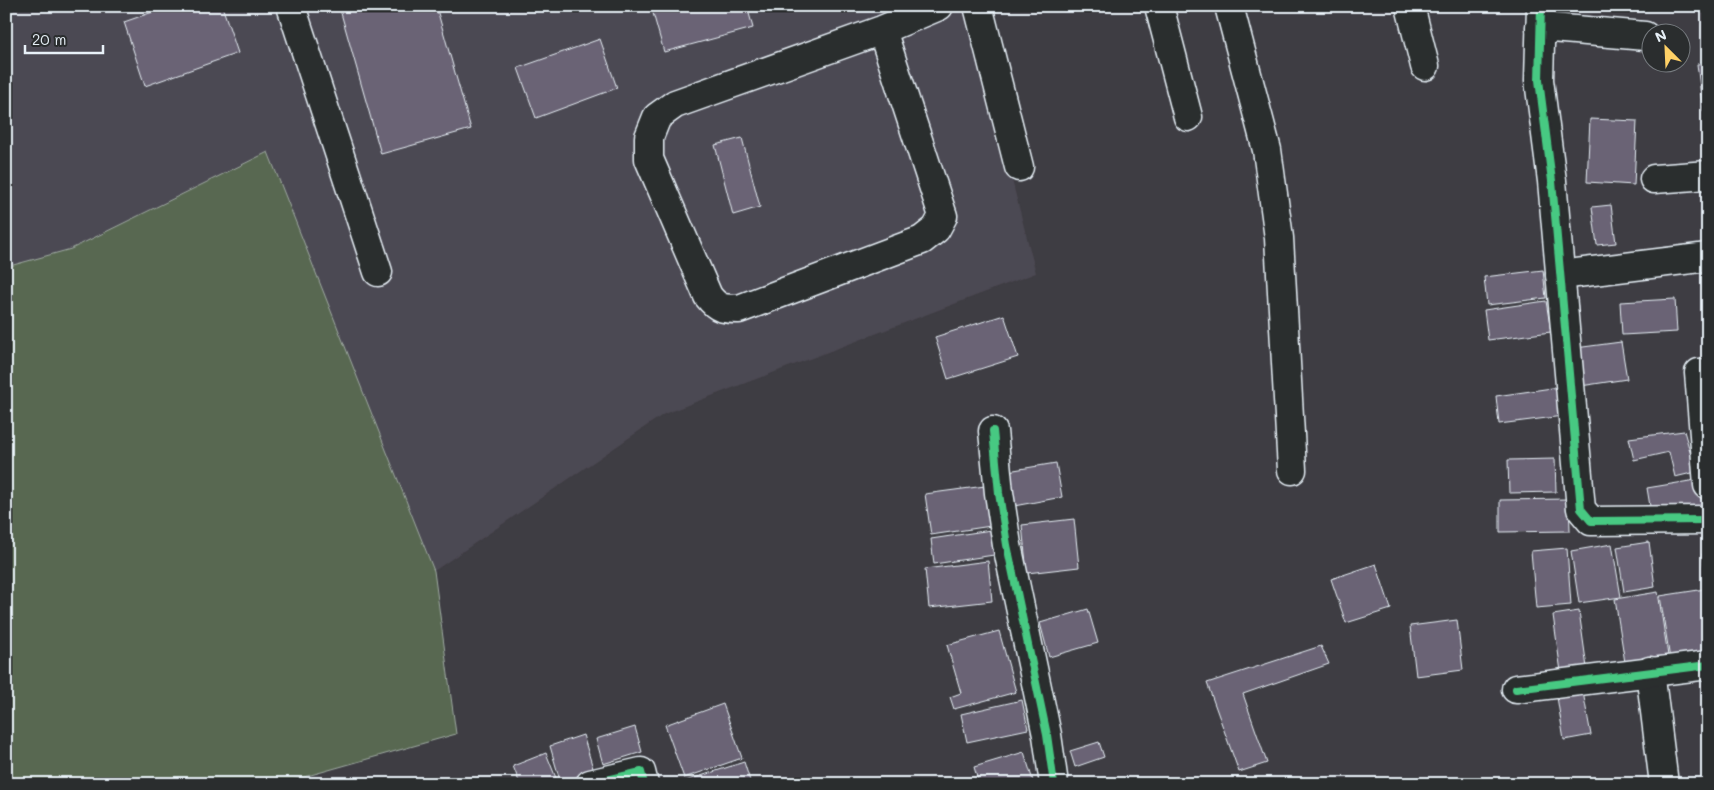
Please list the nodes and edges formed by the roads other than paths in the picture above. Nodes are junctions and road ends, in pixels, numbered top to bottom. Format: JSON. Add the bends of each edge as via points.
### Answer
{"nodes":[{"id":1,"x":291,"y":6,"type":"edge"},
{"id":2,"x":939,"y":6,"type":"edge"},
{"id":3,"x":978,"y":6,"type":"edge"},
{"id":4,"x":1159,"y":6,"type":"edge"},
{"id":5,"x":1229,"y":6,"type":"edge"},
{"id":6,"x":1410,"y":6,"type":"edge"},
{"id":7,"x":1540,"y":17,"type":"edge"},
{"id":8,"x":882,"y":30,"type":"junction"},
{"id":9,"x":1642,"y":35,"type":"edge"},
{"id":10,"x":1425,"y":66,"type":"dead end"},
{"id":11,"x":1188,"y":117,"type":"dead end"},
{"id":12,"x":1019,"y":167,"type":"dead end"},
{"id":13,"x":1708,"y":175,"type":"edge"},
{"id":14,"x":1654,"y":179,"type":"dead end"},
{"id":15,"x":1708,"y":258,"type":"edge"},
{"id":16,"x":378,"y":272,"type":"dead end"},
{"id":17,"x":1560,"y":275,"type":"junction"},
{"id":18,"x":1699,"y":373,"type":"dead end"},
{"id":19,"x":994,"y":431,"type":"dead end"},
{"id":20,"x":1292,"y":470,"type":"dead end"},
{"id":21,"x":1708,"y":484,"type":"edge"},
{"id":22,"x":1708,"y":520,"type":"edge"},
{"id":23,"x":1708,"y":665,"type":"edge"},
{"id":24,"x":1650,"y":672,"type":"junction"},
{"id":25,"x":1516,"y":689,"type":"dead end"},
{"id":26,"x":1661,"y":783,"type":"edge"},
{"id":27,"x":590,"y":784,"type":"edge"},
{"id":28,"x":644,"y":784,"type":"edge"},
{"id":29,"x":1054,"y":784,"type":"edge"}],
"edges":[{"from":1,"to":16,"type":"street"},
{"from":2,"to":8,"type":"street"},
{"from":3,"to":12,"type":"street"},
{"from":4,"to":11,"type":"street"},
{"from":5,"to":20,"type":"street","via":[[1267,150],[1279,238]]},
{"from":6,"to":10,"type":"street"},
{"from":7,"to":9,"type":"street"},
{"from":7,"to":17,"type":"street","via":[[1539,80]]},
{"from":8,"to":8,"type":"street","via":[[943,216],[936,229],[922,240],[739,309],[715,305],[708,296],[649,159],[649,137],[657,117],[675,104]]},
{"from":13,"to":14,"type":"street"},
{"from":15,"to":17,"type":"street"},
{"from":17,"to":22,"type":"street","via":[[1581,509],[1591,521]]},
{"from":18,"to":21,"type":"street"},
{"from":19,"to":29,"type":"street","via":[[999,493]]},
{"from":23,"to":24,"type":"street"},
{"from":24,"to":25,"type":"street"},
{"from":24,"to":26,"type":"street"},
{"from":27,"to":28,"type":"street","via":[[641,772]]}]}
